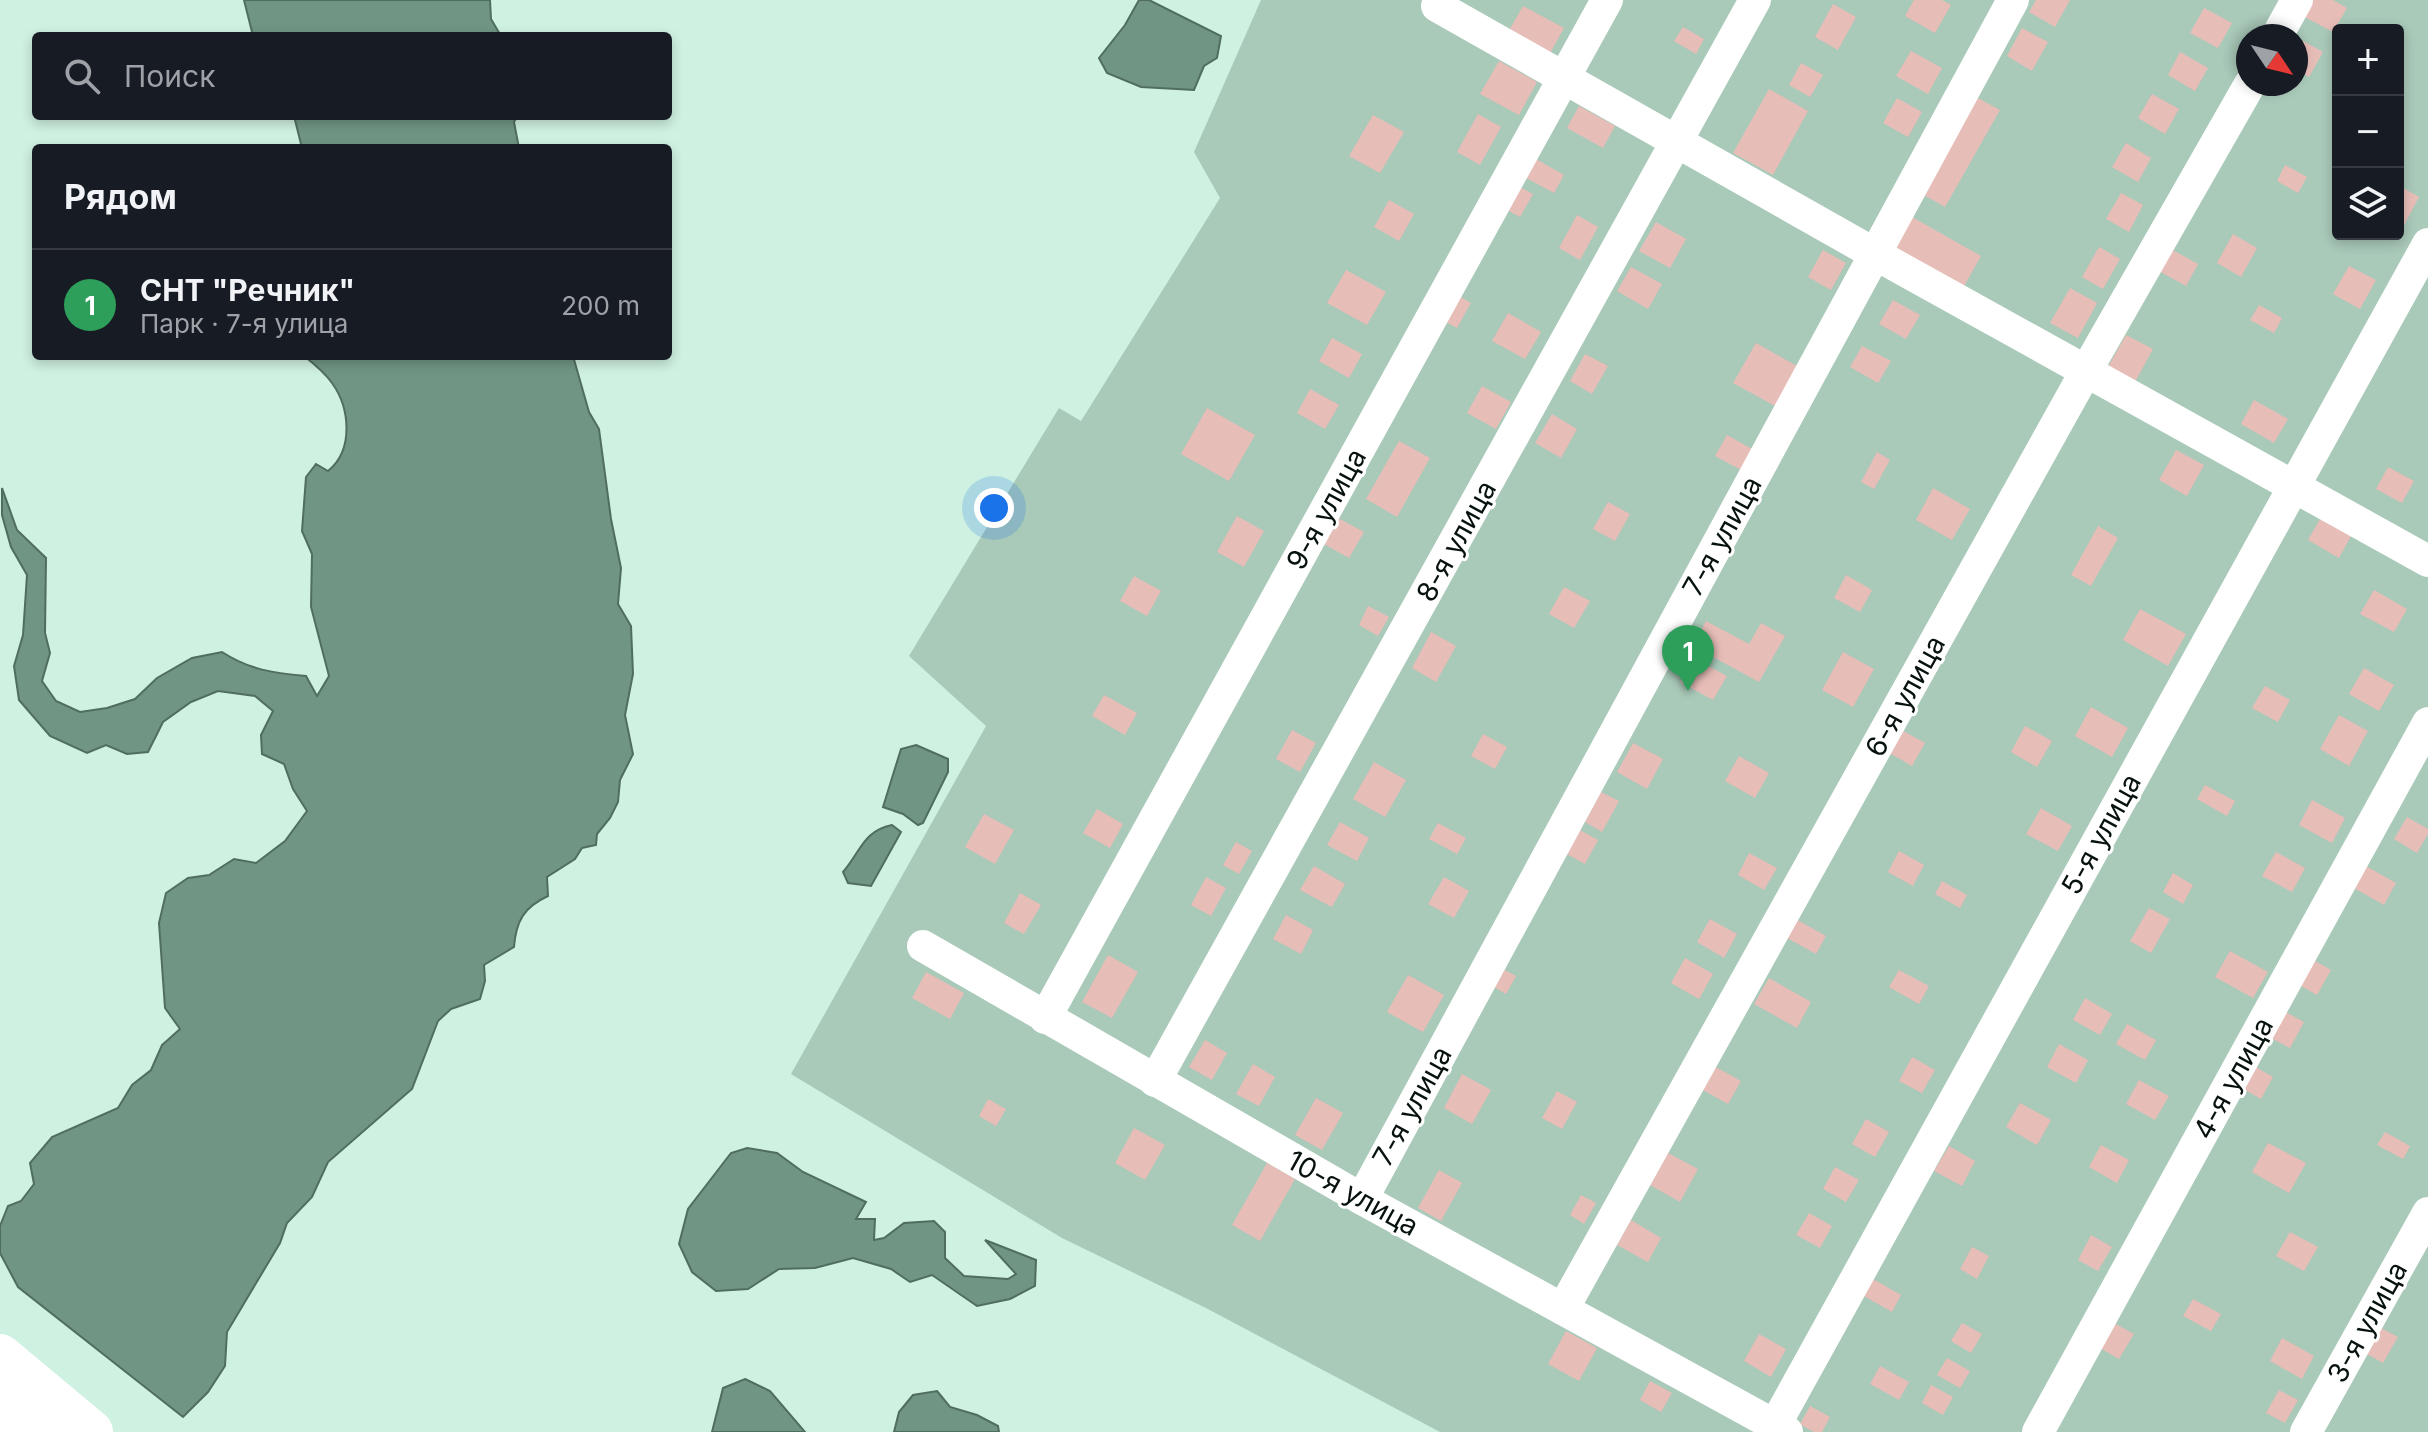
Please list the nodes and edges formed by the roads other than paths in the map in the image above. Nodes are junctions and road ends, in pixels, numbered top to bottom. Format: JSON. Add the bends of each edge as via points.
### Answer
{"nodes":[{"id":1,"x":1607,"y":0,"type":"edge"},
{"id":2,"x":1755,"y":0,"type":"edge"},
{"id":3,"x":2013,"y":0,"type":"edge"},
{"id":4,"x":2297,"y":0,"type":"edge"},
{"id":5,"x":1437,"y":6,"type":"dead end"},
{"id":6,"x":2284,"y":24,"type":"edge"},
{"id":7,"x":1564,"y":77,"type":"junction"},
{"id":8,"x":2243,"y":96,"type":"edge"},
{"id":9,"x":1678,"y":142,"type":"junction"},
{"id":10,"x":2428,"y":244,"type":"edge"},
{"id":11,"x":1875,"y":254,"type":"junction"},
{"id":12,"x":2086,"y":371,"type":"junction"},
{"id":13,"x":2293,"y":486,"type":"junction"},
{"id":14,"x":2428,"y":561,"type":"edge"},
{"id":15,"x":2428,"y":723,"type":"edge"},
{"id":16,"x":923,"y":946,"type":"dead end"},
{"id":17,"x":1045,"y":1018,"type":"junction"},
{"id":18,"x":1155,"y":1081,"type":"junction"},
{"id":19,"x":1362,"y":1199,"type":"junction"},
{"id":20,"x":2428,"y":1213,"type":"edge"},
{"id":21,"x":1563,"y":1309,"type":"junction"},
{"id":22,"x":0,"y":1356,"type":"edge"},
{"id":23,"x":0,"y":1404,"type":"edge"},
{"id":24,"x":1781,"y":1429,"type":"edge"},
{"id":25,"x":34,"y":1432,"type":"edge"},
{"id":26,"x":91,"y":1432,"type":"edge"},
{"id":27,"x":2038,"y":1432,"type":"edge"},
{"id":28,"x":2306,"y":1432,"type":"edge"}],
"edges":[{"from":1,"to":7,"type":"street","name":"9-я улица"},
{"from":2,"to":9,"type":"street","name":"8-я улица"},
{"from":3,"to":11,"type":"street","name":"7-я улица"},
{"from":4,"to":6,"type":"street"},
{"from":5,"to":7,"type":"street"},
{"from":7,"to":9,"type":"street"},
{"from":7,"to":17,"type":"street","name":"9-я улица"},
{"from":8,"to":12,"type":"street","name":"6-я улица"},
{"from":9,"to":11,"type":"street"},
{"from":9,"to":18,"type":"street","name":"8-я улица"},
{"from":10,"to":13,"type":"street","name":"5-я улица"},
{"from":11,"to":12,"type":"street"},
{"from":11,"to":19,"type":"street","name":"7-я улица"},
{"from":12,"to":13,"type":"street"},
{"from":12,"to":21,"type":"street","name":"6-я улица"},
{"from":13,"to":14,"type":"street"},
{"from":13,"to":24,"type":"street","name":"5-я улица"},
{"from":15,"to":27,"type":"street","name":"4-я улица"},
{"from":16,"to":17,"type":"street","name":"10-я улица"},
{"from":17,"to":18,"type":"street","name":"10-я улица"},
{"from":18,"to":19,"type":"street","name":"10-я улица"},
{"from":19,"to":21,"type":"street","name":"10-я улица"},
{"from":20,"to":28,"type":"street","name":"3-я улица"},
{"from":21,"to":24,"type":"street","name":"10-я улица"},
{"from":22,"to":26,"type":"highway"},
{"from":23,"to":25,"type":"highway"}]}
